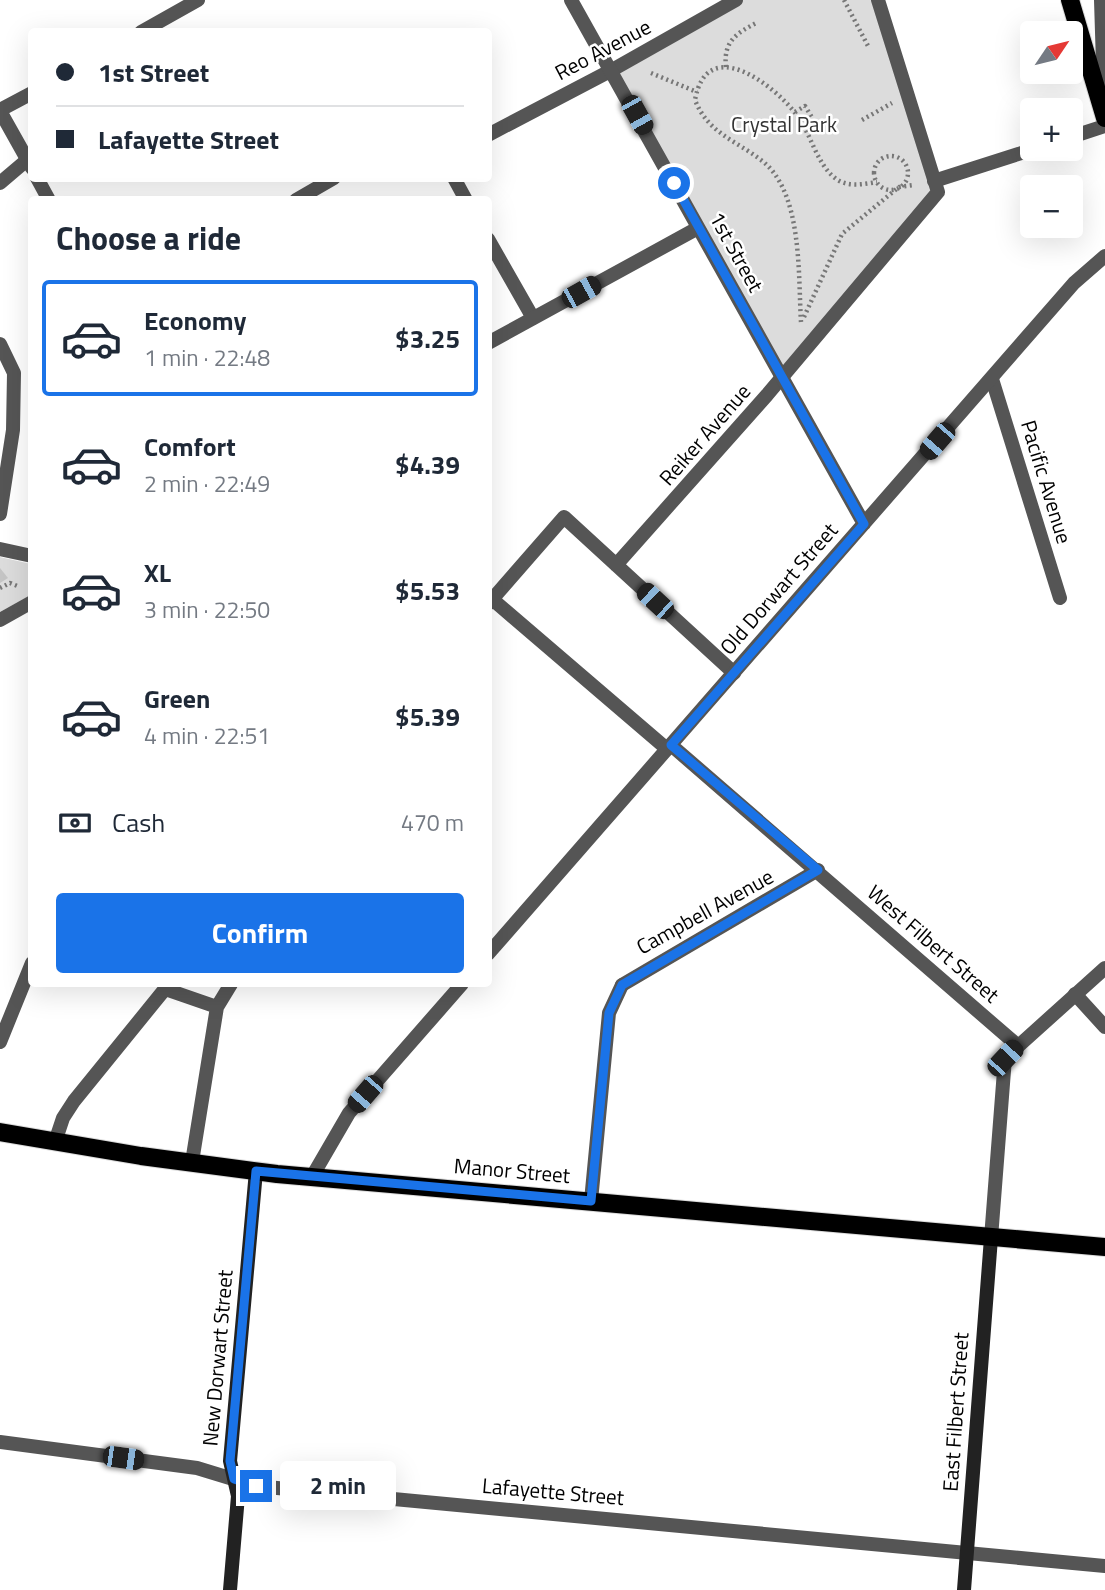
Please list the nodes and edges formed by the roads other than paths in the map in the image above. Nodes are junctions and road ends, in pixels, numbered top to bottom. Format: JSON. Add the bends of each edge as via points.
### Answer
{"nodes":[{"id":1,"x":198,"y":0,"type":"edge"},
{"id":2,"x":571,"y":0,"type":"edge"},
{"id":3,"x":736,"y":0,"type":"edge"},
{"id":4,"x":877,"y":0,"type":"edge"},
{"id":5,"x":1070,"y":0,"type":"edge"},
{"id":6,"x":1101,"y":0,"type":"edge"},
{"id":7,"x":148,"y":28,"type":"edge"},
{"id":8,"x":612,"y":70,"type":"junction"},
{"id":9,"x":28,"y":95,"type":"edge"},
{"id":10,"x":1105,"y":103,"type":"edge"},
{"id":11,"x":0,"y":111,"type":"edge"},
{"id":12,"x":1105,"y":118,"type":"edge"},
{"id":13,"x":1105,"y":126,"type":"edge"},
{"id":14,"x":492,"y":133,"type":"edge"},
{"id":15,"x":1083,"y":133,"type":"edge"},
{"id":16,"x":1020,"y":153,"type":"edge"},
{"id":17,"x":28,"y":162,"type":"edge"},
{"id":18,"x":28,"y":165,"type":"edge"},
{"id":19,"x":934,"y":181,"type":"junction"},
{"id":20,"x":327,"y":182,"type":"edge"},
{"id":21,"x":0,"y":183,"type":"edge"},
{"id":22,"x":303,"y":196,"type":"edge"},
{"id":23,"x":698,"y":228,"type":"junction"},
{"id":24,"x":492,"y":246,"type":"edge"},
{"id":25,"x":1105,"y":256,"type":"edge"},
{"id":26,"x":533,"y":318,"type":"junction"},
{"id":27,"x":492,"y":341,"type":"edge"},
{"id":28,"x":0,"y":344,"type":"edge"},
{"id":29,"x":781,"y":376,"type":"junction"},
{"id":30,"x":992,"y":379,"type":"junction"},
{"id":31,"x":0,"y":514,"type":"edge"},
{"id":32,"x":864,"y":524,"type":"junction"},
{"id":33,"x":0,"y":549,"type":"edge"},
{"id":34,"x":28,"y":555,"type":"edge"},
{"id":35,"x":616,"y":565,"type":"junction"},
{"id":36,"x":1060,"y":598,"type":"dead end"},
{"id":37,"x":492,"y":599,"type":"edge"},
{"id":38,"x":492,"y":603,"type":"edge"},
{"id":39,"x":28,"y":605,"type":"edge"},
{"id":40,"x":0,"y":620,"type":"edge"},
{"id":41,"x":733,"y":673,"type":"junction"},
{"id":42,"x":669,"y":747,"type":"junction"},
{"id":43,"x":818,"y":870,"type":"junction"},
{"id":44,"x":492,"y":949,"type":"edge"},
{"id":45,"x":1105,"y":968,"type":"edge"},
{"id":46,"x":28,"y":973,"type":"edge"},
{"id":47,"x":166,"y":987,"type":"edge"},
{"id":48,"x":169,"y":987,"type":"edge"},
{"id":49,"x":229,"y":987,"type":"edge"},
{"id":50,"x":459,"y":987,"type":"edge"},
{"id":51,"x":1075,"y":994,"type":"junction"},
{"id":52,"x":217,"y":1007,"type":"junction"},
{"id":53,"x":1105,"y":1027,"type":"edge"},
{"id":54,"x":0,"y":1042,"type":"edge"},
{"id":55,"x":1017,"y":1045,"type":"junction"},
{"id":56,"x":0,"y":1132,"type":"edge"},
{"id":57,"x":55,"y":1142,"type":"junction"},
{"id":58,"x":192,"y":1162,"type":"junction"},
{"id":59,"x":256,"y":1171,"type":"junction"},
{"id":60,"x":313,"y":1175,"type":"junction"},
{"id":61,"x":591,"y":1201,"type":"junction"},
{"id":62,"x":991,"y":1238,"type":"junction"},
{"id":63,"x":1105,"y":1247,"type":"edge"},
{"id":64,"x":0,"y":1441,"type":"edge"},
{"id":65,"x":234,"y":1479,"type":"junction"},
{"id":66,"x":967,"y":1551,"type":"junction"},
{"id":67,"x":1105,"y":1566,"type":"edge"},
{"id":68,"x":230,"y":1590,"type":"edge"},
{"id":69,"x":964,"y":1590,"type":"edge"}],
"edges":[{"from":1,"to":7,"type":"street"},
{"from":2,"to":8,"type":"street","name":"1st Street"},
{"from":3,"to":8,"type":"street","name":"Reo Avenue"},
{"from":4,"to":19,"type":"street"},
{"from":5,"to":12,"type":"main road"},
{"from":6,"to":10,"type":"street"},
{"from":8,"to":14,"type":"street","name":"Reo Avenue"},
{"from":8,"to":23,"type":"street","name":"1st Street"},
{"from":9,"to":11,"type":"street"},
{"from":11,"to":17,"type":"street"},
{"from":13,"to":15,"type":"street"},
{"from":16,"to":19,"type":"street"},
{"from":18,"to":21,"type":"street"},
{"from":19,"to":29,"type":"street","name":"Reiker Avenue","via":[[938,192],[912,226]]},
{"from":20,"to":22,"type":"street"},
{"from":23,"to":26,"type":"street"},
{"from":23,"to":29,"type":"street","name":"1st Street"},
{"from":24,"to":26,"type":"street"},
{"from":25,"to":30,"type":"street","name":"Old Dorwart Street","via":[[1074,283]]},
{"from":26,"to":27,"type":"street"},
{"from":28,"to":31,"type":"street","via":[[13,373],[13,430]]},
{"from":29,"to":32,"type":"street","name":"1st Street"},
{"from":29,"to":35,"type":"street","name":"Reiker Avenue"},
{"from":30,"to":32,"type":"street","name":"Old Dorwart Street"},
{"from":30,"to":36,"type":"street","name":"Pacific Avenue"},
{"from":32,"to":41,"type":"street","name":"Old Dorwart Street"},
{"from":33,"to":34,"type":"street"},
{"from":35,"to":37,"type":"street","via":[[564,517]]},
{"from":35,"to":41,"type":"street"},
{"from":38,"to":42,"type":"street","name":"West Filbert Street"},
{"from":39,"to":40,"type":"street"},
{"from":41,"to":42,"type":"street","name":"Old Dorwart Street"},
{"from":42,"to":43,"type":"street","name":"West Filbert Street"},
{"from":42,"to":44,"type":"street","name":"Old Dorwart Street"},
{"from":43,"to":55,"type":"street","name":"West Filbert Street"},
{"from":43,"to":61,"type":"street","name":"Campbell Avenue","via":[[622,985],[609,1013]]},
{"from":45,"to":51,"type":"street"},
{"from":46,"to":54,"type":"street"},
{"from":47,"to":57,"type":"street","via":[[74,1101]]},
{"from":48,"to":52,"type":"street"},
{"from":49,"to":52,"type":"street"},
{"from":50,"to":60,"type":"street","via":[[349,1113]]},
{"from":51,"to":53,"type":"street"},
{"from":51,"to":55,"type":"street"},
{"from":52,"to":58,"type":"street"},
{"from":55,"to":62,"type":"street","via":[[1005,1058]]},
{"from":56,"to":57,"type":"main road","name":"Manor Street"},
{"from":57,"to":58,"type":"main road","name":"Manor Street"},
{"from":58,"to":59,"type":"main road","name":"Manor Street"},
{"from":59,"to":60,"type":"main road","name":"Manor Street"},
{"from":59,"to":65,"type":"street","name":"New Dorwart Street","via":[[230,1461]]},
{"from":60,"to":61,"type":"main road","name":"Manor Street"},
{"from":61,"to":62,"type":"main road","name":"Manor Street"},
{"from":62,"to":63,"type":"main road","name":"Manor Street"},
{"from":62,"to":66,"type":"street","name":"East Filbert Street"},
{"from":64,"to":65,"type":"street","name":"Lafayette Street","via":[[197,1468]]},
{"from":65,"to":66,"type":"street","name":"Lafayette Street","via":[[256,1486]]},
{"from":65,"to":68,"type":"street","name":"New Dorwart Street","via":[[239,1496]]},
{"from":66,"to":67,"type":"street","name":"Lafayette Street"},
{"from":66,"to":69,"type":"street","name":"East Filbert Street"}]}
